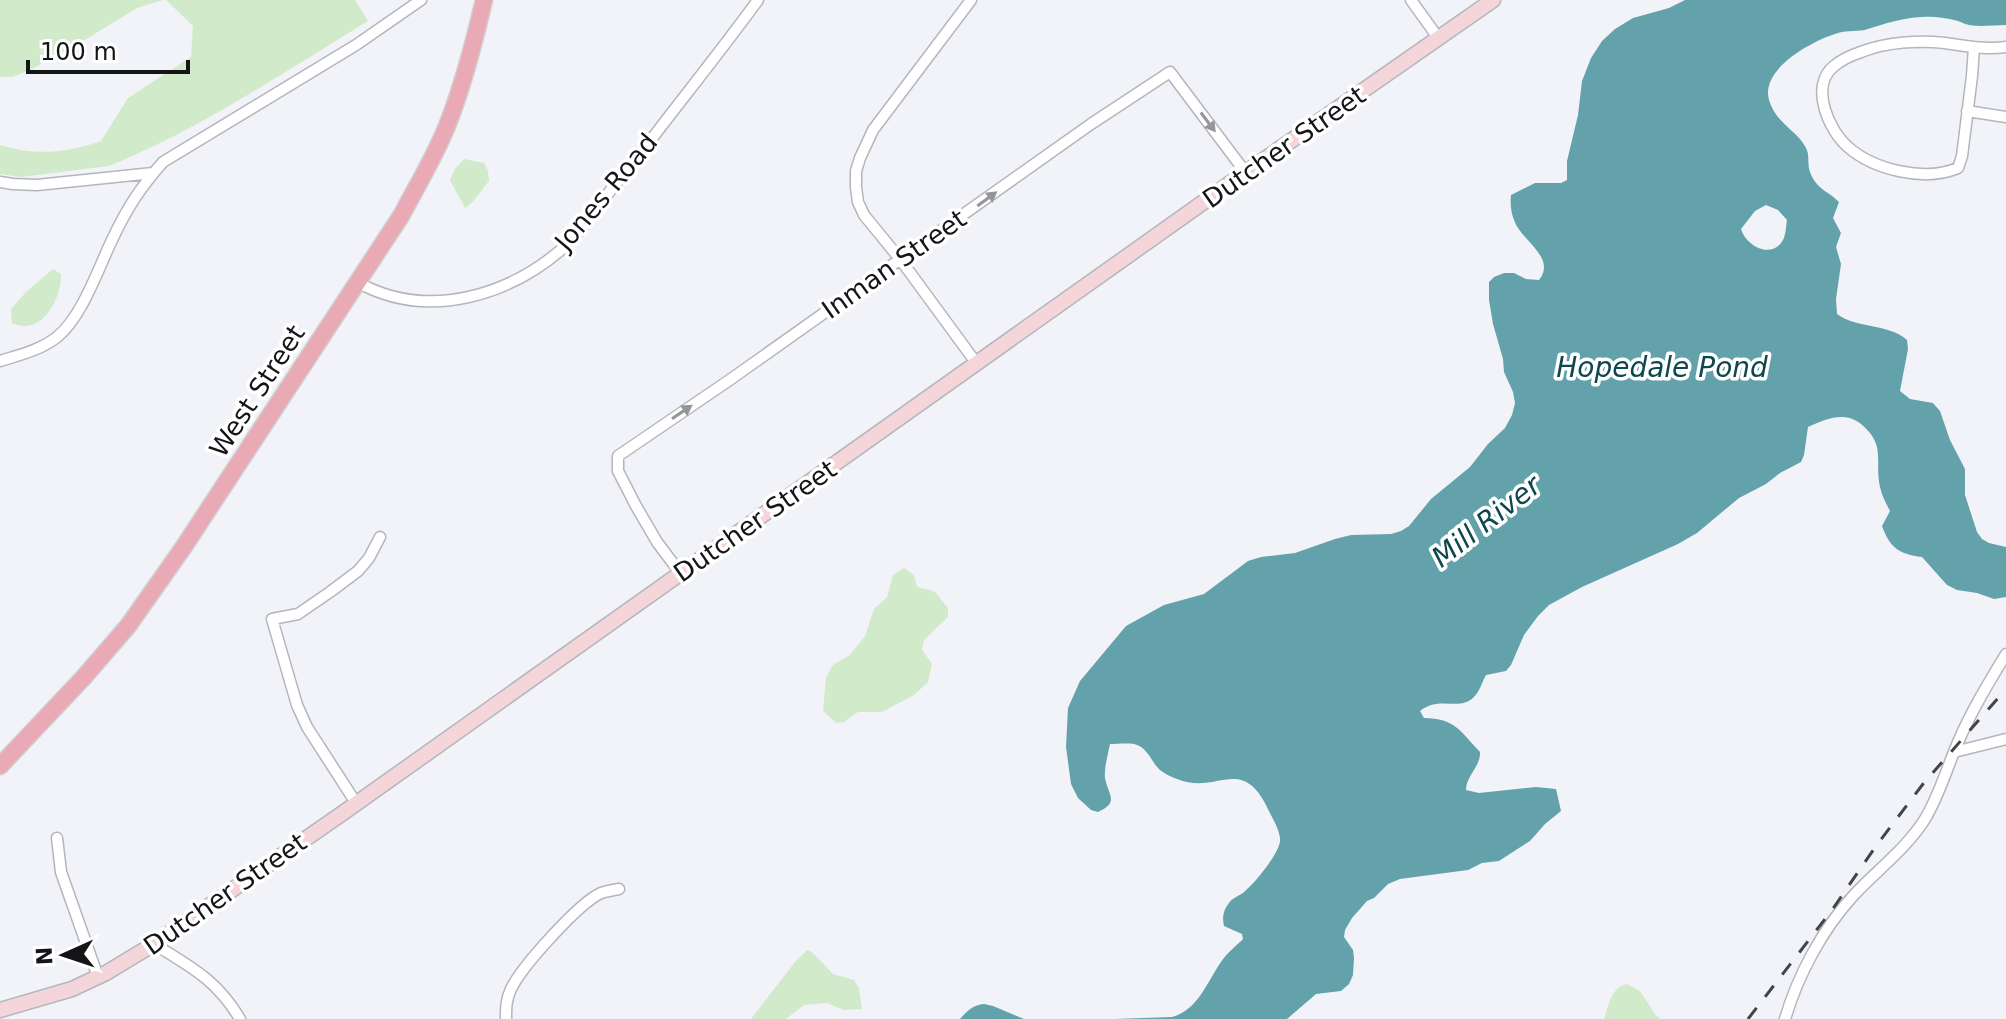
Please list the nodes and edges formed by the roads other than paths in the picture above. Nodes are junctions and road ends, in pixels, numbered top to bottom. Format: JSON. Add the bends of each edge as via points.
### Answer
{"nodes":[{"id":1,"x":421,"y":0,"type":"edge"},
{"id":2,"x":484,"y":0,"type":"edge"},
{"id":3,"x":758,"y":0,"type":"edge"},
{"id":4,"x":971,"y":0,"type":"edge"},
{"id":5,"x":1411,"y":0,"type":"edge"},
{"id":6,"x":1493,"y":0,"type":"edge"},
{"id":7,"x":1439,"y":39,"type":"junction"},
{"id":8,"x":1974,"y":47,"type":"junction"},
{"id":9,"x":2006,"y":47,"type":"edge"},
{"id":10,"x":1967,"y":111,"type":"junction"},
{"id":11,"x":2006,"y":117,"type":"edge"},
{"id":12,"x":153,"y":173,"type":"junction"},
{"id":13,"x":1246,"y":173,"type":"junction"},
{"id":14,"x":0,"y":182,"type":"edge"},
{"id":15,"x":900,"y":259,"type":"junction"},
{"id":16,"x":357,"y":282,"type":"junction"},
{"id":17,"x":0,"y":361,"type":"edge"},
{"id":18,"x":977,"y":364,"type":"junction"},
{"id":19,"x":380,"y":537,"type":"dead end"},
{"id":20,"x":681,"y":574,"type":"junction"},
{"id":21,"x":2006,"y":654,"type":"edge"},
{"id":22,"x":2006,"y":739,"type":"edge"},
{"id":23,"x":1954,"y":752,"type":"junction"},
{"id":24,"x":0,"y":766,"type":"edge"},
{"id":25,"x":356,"y":803,"type":"junction"},
{"id":26,"x":57,"y":838,"type":"dead end"},
{"id":27,"x":619,"y":889,"type":"dead end"},
{"id":28,"x":154,"y":944,"type":"junction"},
{"id":29,"x":98,"y":977,"type":"junction"},
{"id":30,"x":0,"y":1010,"type":"edge"},
{"id":31,"x":240,"y":1019,"type":"edge"},
{"id":32,"x":506,"y":1019,"type":"edge"},
{"id":33,"x":1785,"y":1019,"type":"edge"}],
"edges":[{"from":1,"to":12,"type":"street"},
{"from":2,"to":16,"type":"main road","name":"West Street","via":[[463,78],[431,162]]},
{"from":3,"to":16,"type":"street","name":"Jones Road","via":[[572,240],[545,262],[482,294],[448,301],[402,299]]},
{"from":4,"to":15,"type":"street","via":[[873,130],[857,167],[860,207]]},
{"from":5,"to":7,"type":"street"},
{"from":6,"to":7,"type":"street","name":"Dutcher Street"},
{"from":7,"to":13,"type":"street","name":"Dutcher Street"},
{"from":8,"to":9,"type":"street"},
{"from":8,"to":10,"type":"street"},
{"from":8,"to":10,"type":"street","via":[[1923,42],[1861,52],[1833,66],[1823,86],[1825,112],[1846,146],[1898,170],[1934,173],[1958,168]]},
{"from":10,"to":11,"type":"street"},
{"from":12,"to":14,"type":"street","via":[[37,185]]},
{"from":12,"to":17,"type":"street","via":[[130,203],[66,328],[49,343]]},
{"from":15,"to":13,"type":"street","name":"Inman Street","one_way":true,"via":[[1170,72]]},
{"from":13,"to":18,"type":"street","name":"Dutcher Street"},
{"from":15,"to":18,"type":"street"},
{"from":20,"to":15,"type":"street","name":"Inman Street","one_way":true,"via":[[636,506],[618,471],[618,456]]},
{"from":16,"to":24,"type":"main road","name":"West Street","via":[[136,615]]},
{"from":18,"to":20,"type":"street","name":"Dutcher Street"},
{"from":19,"to":25,"type":"street","via":[[358,571],[298,614],[272,619],[307,727]]},
{"from":20,"to":25,"type":"street","name":"Dutcher Street"},
{"from":21,"to":23,"type":"street"},
{"from":22,"to":23,"type":"street"},
{"from":23,"to":33,"type":"street","via":[[1924,821],[1855,894],[1817,946]]},
{"from":25,"to":28,"type":"street","name":"Dutcher Street"},
{"from":26,"to":29,"type":"street","via":[[61,872]]},
{"from":27,"to":32,"type":"street","via":[[600,894],[574,914],[531,961],[510,991]]},
{"from":28,"to":29,"type":"street","name":"Dutcher Street"},
{"from":28,"to":31,"type":"street","via":[[205,976]]},
{"from":29,"to":30,"type":"street","name":"Dutcher Street"}]}
